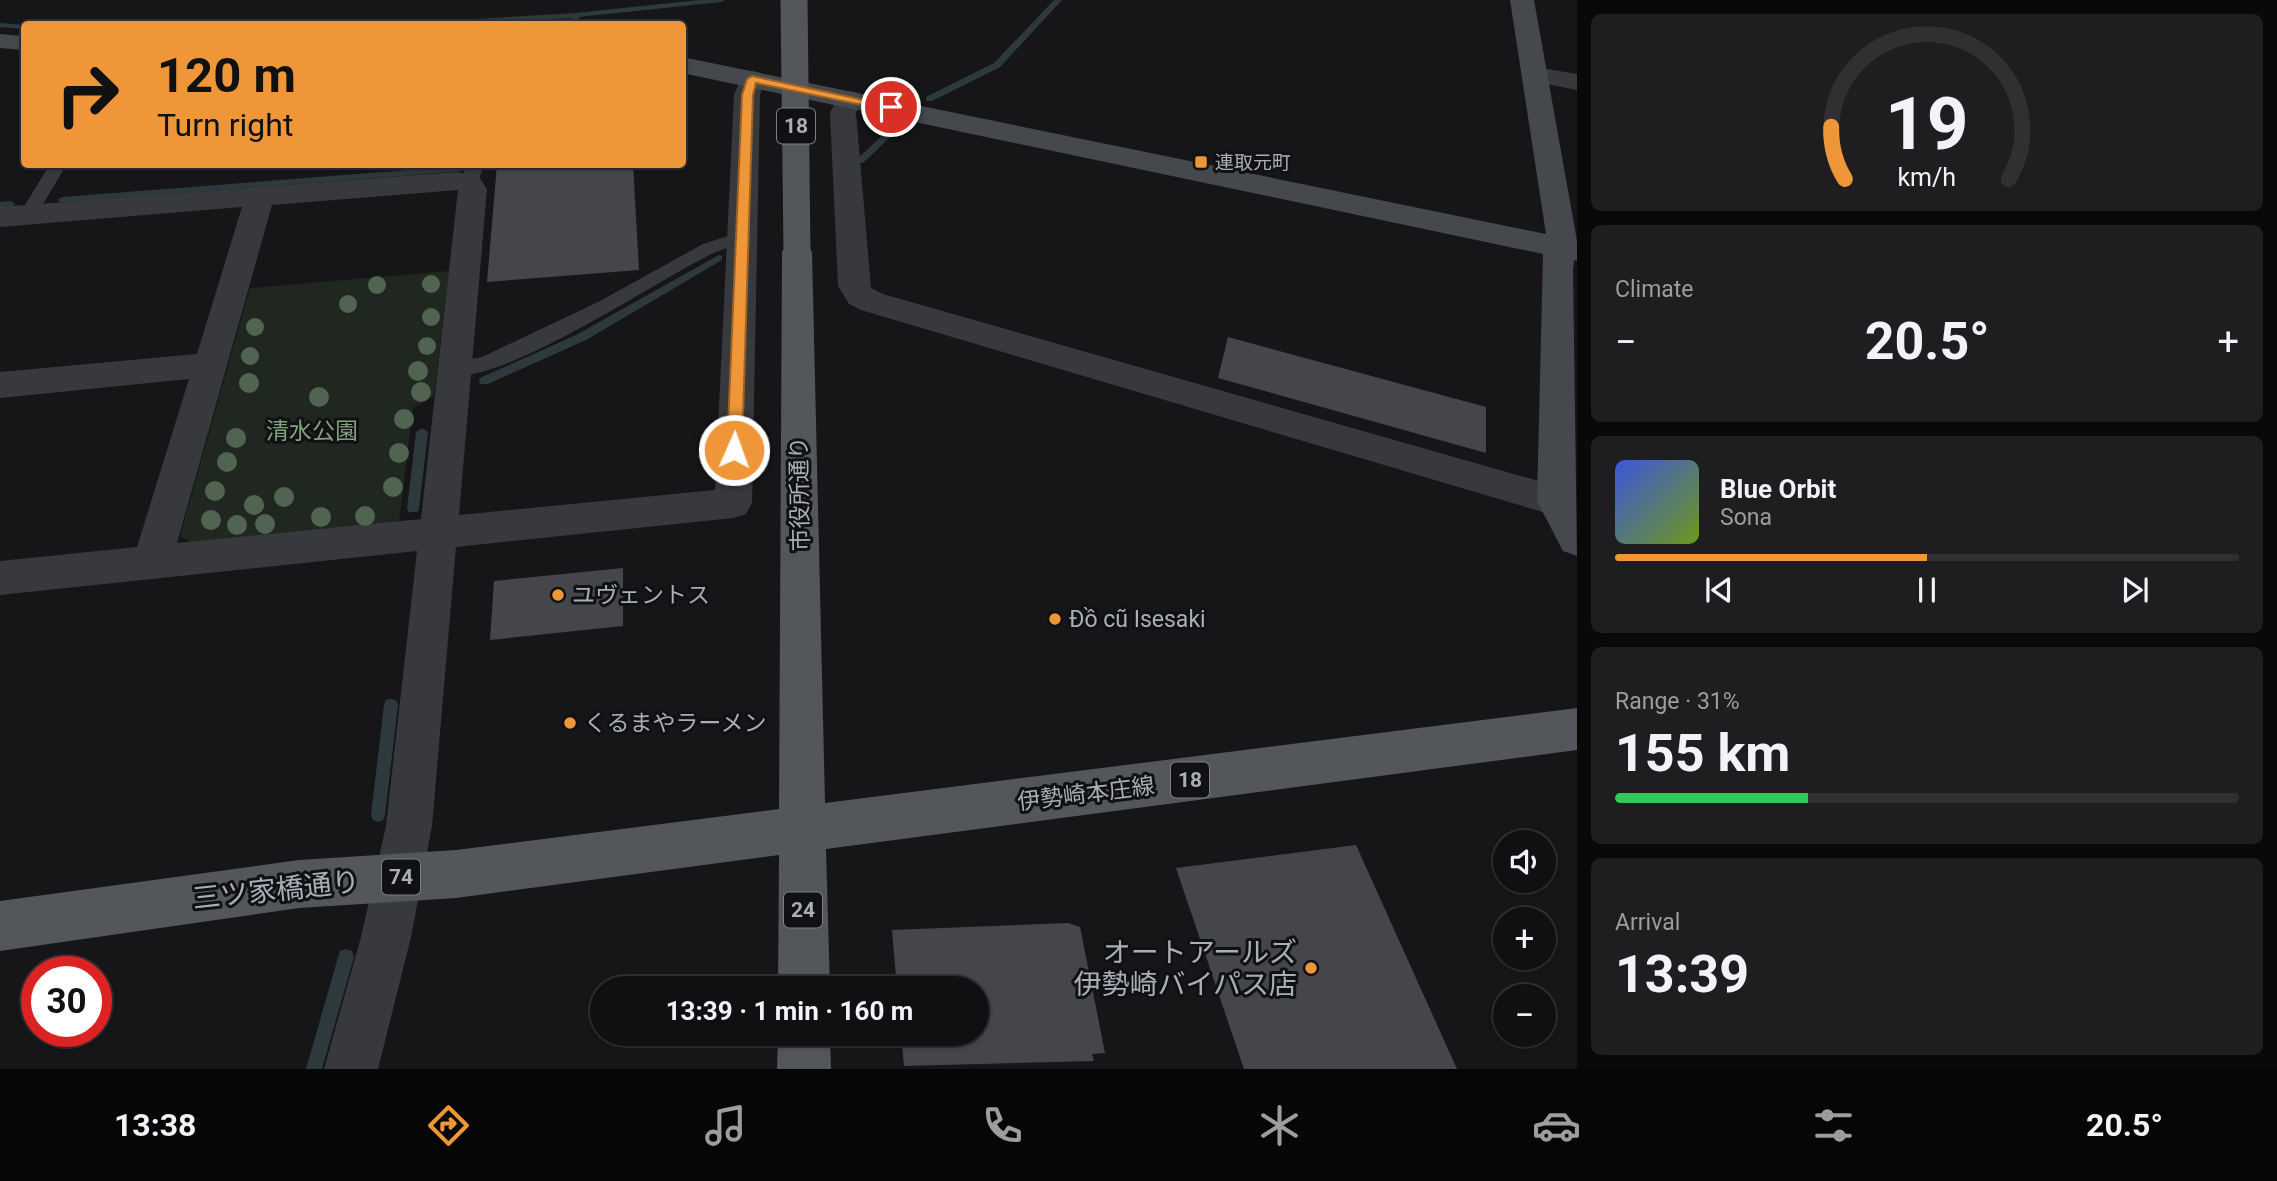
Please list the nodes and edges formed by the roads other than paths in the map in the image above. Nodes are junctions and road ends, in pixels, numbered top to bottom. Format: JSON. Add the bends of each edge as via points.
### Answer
{"nodes":[{"id":1,"x":794,"y":0,"type":"edge"},
{"id":2,"x":1522,"y":0,"type":"edge"},
{"id":3,"x":0,"y":41,"type":"edge"},
{"id":4,"x":21,"y":43,"type":"edge"},
{"id":5,"x":686,"y":66,"type":"edge"},
{"id":6,"x":1535,"y":75,"type":"junction"},
{"id":7,"x":752,"y":79,"type":"junction"},
{"id":8,"x":1577,"y":82,"type":"edge"},
{"id":9,"x":849,"y":99,"type":"junction"},
{"id":10,"x":56,"y":168,"type":"edge"},
{"id":11,"x":472,"y":174,"type":"edge"},
{"id":12,"x":259,"y":198,"type":"junction"},
{"id":13,"x":14,"y":216,"type":"edge"},
{"id":14,"x":740,"y":238,"type":"junction"},
{"id":15,"x":1568,"y":250,"type":"edge"},
{"id":16,"x":210,"y":365,"type":"junction"},
{"id":17,"x":453,"y":369,"type":"junction"},
{"id":18,"x":0,"y":385,"type":"edge"},
{"id":19,"x":1556,"y":501,"type":"junction"},
{"id":20,"x":438,"y":534,"type":"junction"},
{"id":21,"x":1577,"y":540,"type":"edge"},
{"id":22,"x":152,"y":564,"type":"junction"},
{"id":23,"x":0,"y":578,"type":"edge"},
{"id":24,"x":1577,"y":729,"type":"edge"},
{"id":25,"x":802,"y":831,"type":"junction"},
{"id":26,"x":400,"y":877,"type":"junction"},
{"id":27,"x":0,"y":926,"type":"edge"},
{"id":28,"x":804,"y":976,"type":"edge"},
{"id":29,"x":804,"y":1046,"type":"edge"},
{"id":30,"x":351,"y":1069,"type":"edge"},
{"id":31,"x":804,"y":1069,"type":"edge"}],
"edges":[{"from":1,"to":25,"type":"main road","name":"市役所通り","number":"18","bridge":true},
{"from":2,"to":6,"type":"street"},
{"from":3,"to":4,"type":"street"},
{"from":5,"to":7,"type":"street"},
{"from":6,"to":8,"type":"street"},
{"from":6,"to":15,"type":"street","via":[[1561,235]]},
{"from":7,"to":9,"type":"street"},
{"from":7,"to":14,"type":"street","via":[[747,95]]},
{"from":9,"to":15,"type":"street"},
{"from":9,"to":19,"type":"street","via":[[843,113],[854,286],[860,296]]},
{"from":10,"to":13,"type":"lane"},
{"from":11,"to":12,"type":"street","via":[[457,181]]},
{"from":11,"to":17,"type":"street"},
{"from":12,"to":13,"type":"street"},
{"from":12,"to":16,"type":"street"},
{"from":14,"to":17,"type":"lane","via":[[718,244],[607,306],[486,364]]},
{"from":14,"to":20,"type":"street","via":[[733,503]]},
{"from":15,"to":19,"type":"street"},
{"from":16,"to":18,"type":"street"},
{"from":16,"to":22,"type":"street"},
{"from":17,"to":20,"type":"street"},
{"from":19,"to":21,"type":"street"},
{"from":20,"to":22,"type":"street"},
{"from":20,"to":26,"type":"street"},
{"from":22,"to":23,"type":"street"},
{"from":24,"to":25,"type":"main road","name":"伊勢崎本庄線","number":"18"},
{"from":25,"to":26,"type":"main road","name":"三ツ家橋通り","number":"74"},
{"from":25,"to":28,"type":"main road","name":"市役所通り","number":"24"},
{"from":26,"to":27,"type":"main road","name":"三ツ家橋通り","number":"74","via":[[299,884]]},
{"from":26,"to":30,"type":"street"},
{"from":29,"to":31,"type":"main road"}]}
